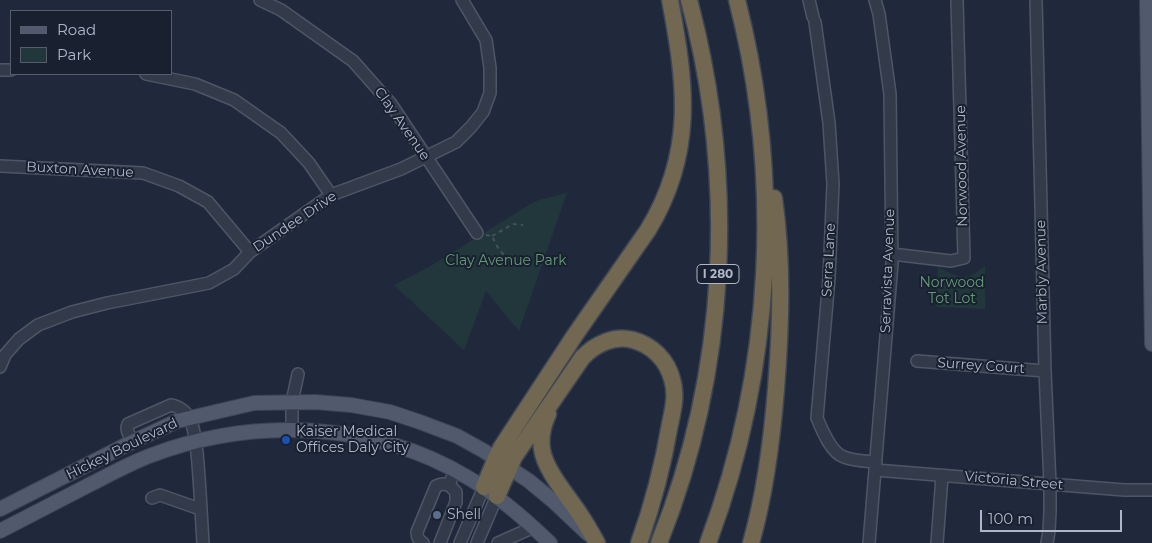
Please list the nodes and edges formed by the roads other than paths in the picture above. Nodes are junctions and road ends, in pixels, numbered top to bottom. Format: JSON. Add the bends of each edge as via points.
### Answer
{"nodes":[{"id":1,"x":260,"y":0,"type":"edge"},
{"id":2,"x":462,"y":0,"type":"edge"},
{"id":3,"x":670,"y":0,"type":"edge"},
{"id":4,"x":689,"y":0,"type":"edge"},
{"id":5,"x":737,"y":0,"type":"edge"},
{"id":6,"x":809,"y":0,"type":"edge"},
{"id":7,"x":875,"y":0,"type":"edge"},
{"id":8,"x":958,"y":0,"type":"edge"},
{"id":9,"x":1036,"y":0,"type":"edge"},
{"id":10,"x":1147,"y":0,"type":"edge"},
{"id":11,"x":284,"y":5,"type":"edge"},
{"id":12,"x":151,"y":75,"type":"edge"},
{"id":13,"x":760,"y":130,"type":"junction"},
{"id":14,"x":425,"y":156,"type":"junction"},
{"id":15,"x":0,"y":166,"type":"edge"},
{"id":16,"x":331,"y":195,"type":"junction"},
{"id":17,"x":477,"y":233,"type":"road end"},
{"id":18,"x":250,"y":252,"type":"junction"},
{"id":19,"x":892,"y":254,"type":"junction"},
{"id":20,"x":1152,"y":344,"type":"edge"},
{"id":21,"x":917,"y":361,"type":"dead end"},
{"id":22,"x":0,"y":367,"type":"edge"},
{"id":23,"x":1045,"y":371,"type":"junction"},
{"id":24,"x":298,"y":374,"type":"dead end"},
{"id":25,"x":556,"y":396,"type":"junction"},
{"id":26,"x":292,"y":402,"type":"junction"},
{"id":27,"x":190,"y":418,"type":"junction"},
{"id":28,"x":292,"y":430,"type":"junction"},
{"id":29,"x":196,"y":442,"type":"junction"},
{"id":30,"x":502,"y":462,"type":"junction"},
{"id":31,"x":876,"y":466,"type":"junction"},
{"id":32,"x":455,"y":470,"type":"junction"},
{"id":33,"x":942,"y":476,"type":"junction"},
{"id":34,"x":1050,"y":484,"type":"junction"},
{"id":35,"x":449,"y":485,"type":"junction"},
{"id":36,"x":1152,"y":490,"type":"edge"},
{"id":37,"x":491,"y":492,"type":"junction"},
{"id":38,"x":152,"y":498,"type":"dead end"},
{"id":39,"x":0,"y":509,"type":"edge"},
{"id":40,"x":200,"y":509,"type":"junction"},
{"id":41,"x":474,"y":511,"type":"junction"},
{"id":42,"x":452,"y":512,"type":"junction"},
{"id":43,"x":758,"y":522,"type":"junction"},
{"id":44,"x":534,"y":527,"type":"junction"},
{"id":45,"x":0,"y":531,"type":"edge"},
{"id":46,"x":478,"y":539,"type":"edge"},
{"id":47,"x":498,"y":542,"type":"edge"},
{"id":48,"x":203,"y":543,"type":"edge"},
{"id":49,"x":423,"y":543,"type":"edge"},
{"id":50,"x":440,"y":543,"type":"edge"},
{"id":51,"x":460,"y":543,"type":"edge"},
{"id":52,"x":550,"y":543,"type":"edge"},
{"id":53,"x":597,"y":543,"type":"edge"},
{"id":54,"x":639,"y":543,"type":"edge"},
{"id":55,"x":659,"y":543,"type":"edge"},
{"id":56,"x":708,"y":543,"type":"edge"},
{"id":57,"x":751,"y":543,"type":"edge"},
{"id":58,"x":756,"y":543,"type":"edge"},
{"id":59,"x":869,"y":543,"type":"edge"},
{"id":60,"x":937,"y":543,"type":"edge"},
{"id":61,"x":1047,"y":543,"type":"edge"}],
"edges":[{"from":1,"to":11,"type":"street","name":"Clay Avenue"},
{"from":2,"to":14,"type":"street","name":"Dundee Drive","via":[[486,40],[490,93],[483,112],[456,142]]},
{"from":3,"to":30,"type":"highway","via":[[680,60],[683,114],[679,152],[670,187],[648,230],[501,448]]},
{"from":4,"to":55,"type":"highway","number":"I 280","via":[[704,68],[715,144],[719,206],[718,282],[699,412],[684,471]]},
{"from":5,"to":13,"type":"highway","via":[[752,69]]},
{"from":6,"to":31,"type":"street","name":"Serra Lane","via":[[830,123],[833,184],[817,418],[822,432],[842,457]]},
{"from":7,"to":19,"type":"street","name":"Serravista Avenue","via":[[890,94]]},
{"from":8,"to":19,"type":"street","name":"Norwood Avenue","via":[[964,258],[952,261]]},
{"from":9,"to":23,"type":"street","name":"Marbly Avenue"},
{"from":10,"to":20,"type":"main road"},
{"from":11,"to":14,"type":"street","name":"Clay Avenue","via":[[353,61],[391,104]]},
{"from":12,"to":16,"type":"street","via":[[195,84],[234,100],[281,133],[309,163]]},
{"from":13,"to":43,"type":"highway","via":[[774,198],[781,281],[774,416]]},
{"from":13,"to":56,"type":"highway","via":[[766,234],[759,337],[741,438]]},
{"from":14,"to":16,"type":"street","name":"Dundee Drive","via":[[401,169]]},
{"from":14,"to":17,"type":"street","name":"Clay Avenue"},
{"from":15,"to":18,"type":"street","name":"Buxton Avenue","via":[[143,173],[180,186],[208,202]]},
{"from":16,"to":18,"type":"street","name":"Dundee Drive"},
{"from":18,"to":22,"type":"street","name":"Dundee Drive","via":[[234,269],[209,283],[107,303],[38,325],[18,339]]},
{"from":19,"to":31,"type":"street","name":"Serravista Avenue"},
{"from":21,"to":23,"type":"street","name":"Surrey Court"},
{"from":23,"to":34,"type":"street","name":"Marbly Avenue"},
{"from":24,"to":26,"type":"street"},
{"from":25,"to":30,"type":"highway","via":[[514,457]]},
{"from":25,"to":53,"type":"highway","via":[[543,427],[543,456]]},
{"from":25,"to":54,"type":"highway","via":[[588,352],[610,340],[627,339],[645,345],[666,363],[674,385],[673,408],[658,484]]},
{"from":26,"to":27,"type":"main road","name":"Hickey Boulevard","via":[[254,403]]},
{"from":26,"to":28,"type":"street"},
{"from":26,"to":30,"type":"main road","name":"Hickey Boulevard","via":[[340,404],[399,415],[449,433]]},
{"from":27,"to":29,"type":"street"},
{"from":27,"to":39,"type":"main road","name":"Hickey Boulevard","via":[[133,441]]},
{"from":28,"to":29,"type":"main road","name":"Hickey Boulevard","via":[[228,434]]},
{"from":28,"to":32,"type":"main road","name":"Hickey Boulevard","via":[[338,433],[374,440],[419,454]]},
{"from":29,"to":40,"type":"street"},
{"from":29,"to":45,"type":"main road","name":"Hickey Boulevard","via":[[150,455]]},
{"from":30,"to":37,"type":"highway"},
{"from":30,"to":53,"type":"main road","name":"Hickey Boulevard","via":[[529,480]]},
{"from":31,"to":33,"type":"street","name":"Victoria Street"},
{"from":31,"to":59,"type":"street","name":"Serravista Avenue"},
{"from":32,"to":35,"type":"street"},
{"from":32,"to":37,"type":"main road","name":"Hickey Boulevard"},
{"from":33,"to":34,"type":"street","name":"Victoria Street"},
{"from":33,"to":60,"type":"street"},
{"from":34,"to":36,"type":"street","name":"Victoria Street"},
{"from":34,"to":61,"type":"street","name":"Marbly Avenue"},
{"from":35,"to":42,"type":"street","via":[[456,492]]},
{"from":35,"to":49,"type":"street","via":[[436,486],[417,532]]},
{"from":37,"to":41,"type":"street"},
{"from":37,"to":44,"type":"main road","name":"Hickey Boulevard"},
{"from":37,"to":46,"type":"street"},
{"from":38,"to":40,"type":"street","via":[[160,495]]},
{"from":40,"to":48,"type":"street"},
{"from":41,"to":42,"type":"street"},
{"from":41,"to":51,"type":"street"},
{"from":42,"to":50,"type":"street"},
{"from":43,"to":57,"type":"highway"},
{"from":43,"to":58,"type":"highway"},
{"from":44,"to":47,"type":"street"},
{"from":44,"to":52,"type":"main road","name":"Hickey Boulevard"},
{"from":46,"to":47,"type":"street"}]}
